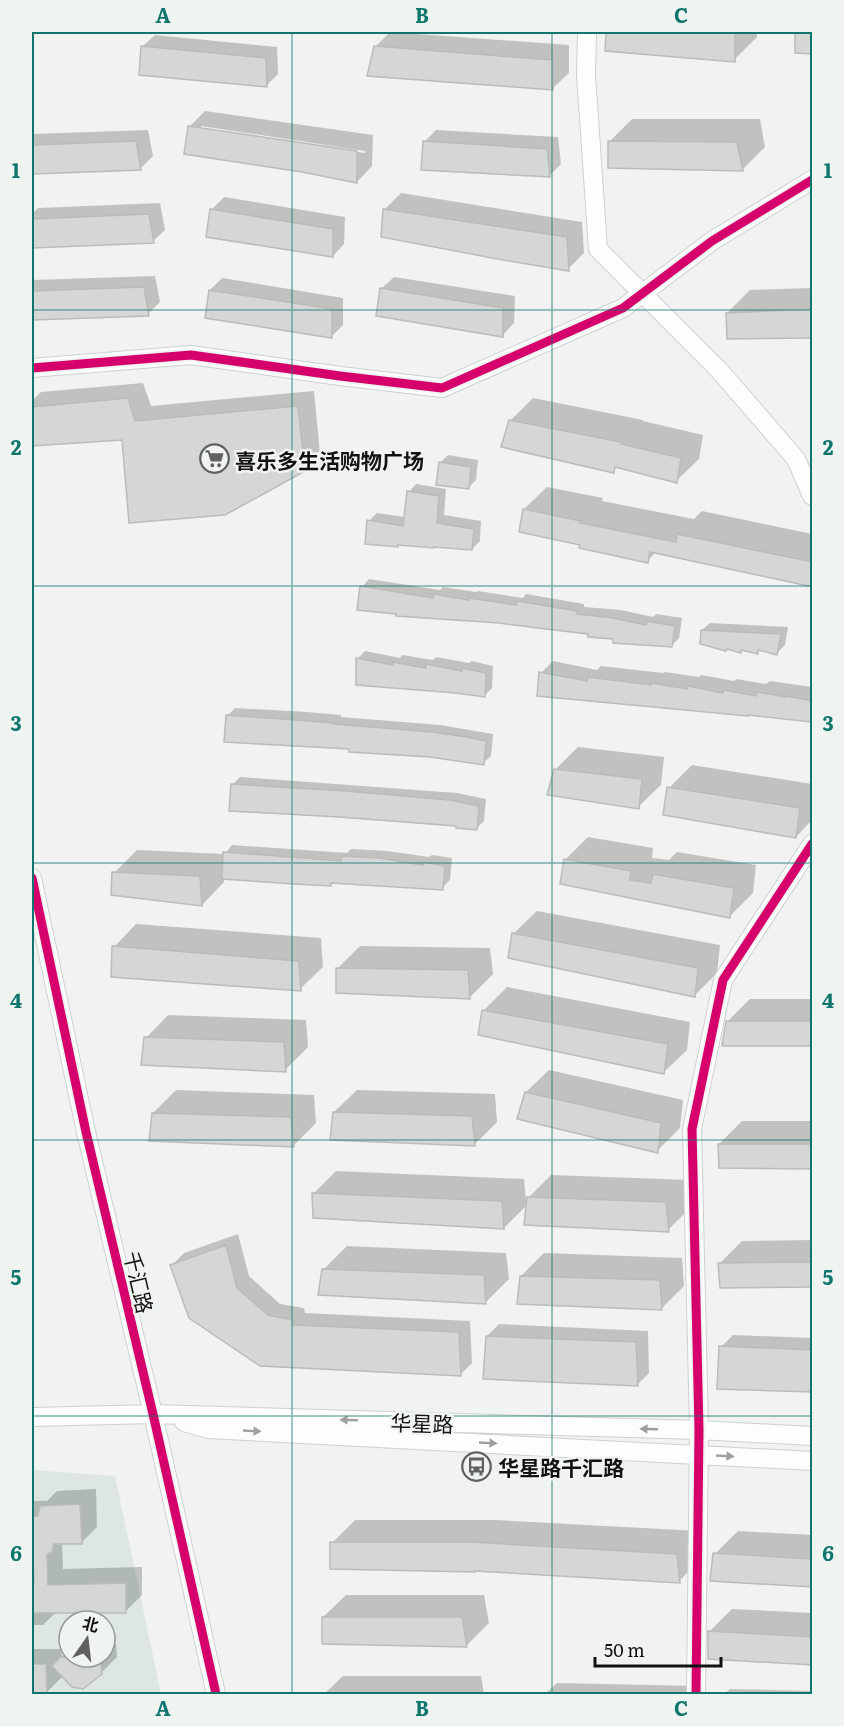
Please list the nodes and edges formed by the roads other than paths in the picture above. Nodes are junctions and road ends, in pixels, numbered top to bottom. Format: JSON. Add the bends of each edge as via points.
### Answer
{"nodes":[{"id":1,"x":587,"y":32,"type":"edge"},
{"id":2,"x":813,"y":180,"type":"edge"},
{"id":3,"x":643,"y":293,"type":"junction"},
{"id":4,"x":32,"y":368,"type":"edge"},
{"id":5,"x":813,"y":496,"type":"edge"},
{"id":6,"x":813,"y":844,"type":"edge"},
{"id":7,"x":32,"y":878,"type":"edge"},
{"id":8,"x":153,"y":1414,"type":"junction"},
{"id":9,"x":32,"y":1416,"type":"edge"},
{"id":10,"x":699,"y":1430,"type":"junction"},
{"id":11,"x":813,"y":1436,"type":"edge"},
{"id":12,"x":699,"y":1454,"type":"junction"},
{"id":13,"x":813,"y":1461,"type":"edge"},
{"id":14,"x":216,"y":1695,"type":"edge"},
{"id":15,"x":696,"y":1695,"type":"edge"}],
"edges":[{"from":1,"to":3,"type":"street","via":[[586,75],[598,249]]},
{"from":2,"to":3,"type":"street","via":[[712,241]]},
{"from":3,"to":4,"type":"street","via":[[623,308],[442,387],[191,355]]},
{"from":3,"to":5,"type":"street","via":[[718,369],[796,459]]},
{"from":6,"to":10,"type":"street","via":[[723,980],[692,1129]]},
{"from":7,"to":8,"type":"street","name":"千汇路","via":[[86,1132]]},
{"from":8,"to":9,"type":"street","name":"华星路"},
{"from":10,"to":8,"type":"street","name":"华星路","one_way":true},
{"from":8,"to":12,"type":"street","one_way":true,"via":[[208,1429]]},
{"from":8,"to":14,"type":"street","name":"千汇路"},
{"from":10,"to":11,"type":"street","name":"华星路"},
{"from":10,"to":12,"type":"street"},
{"from":12,"to":13,"type":"street","one_way":true},
{"from":12,"to":15,"type":"street"}]}
